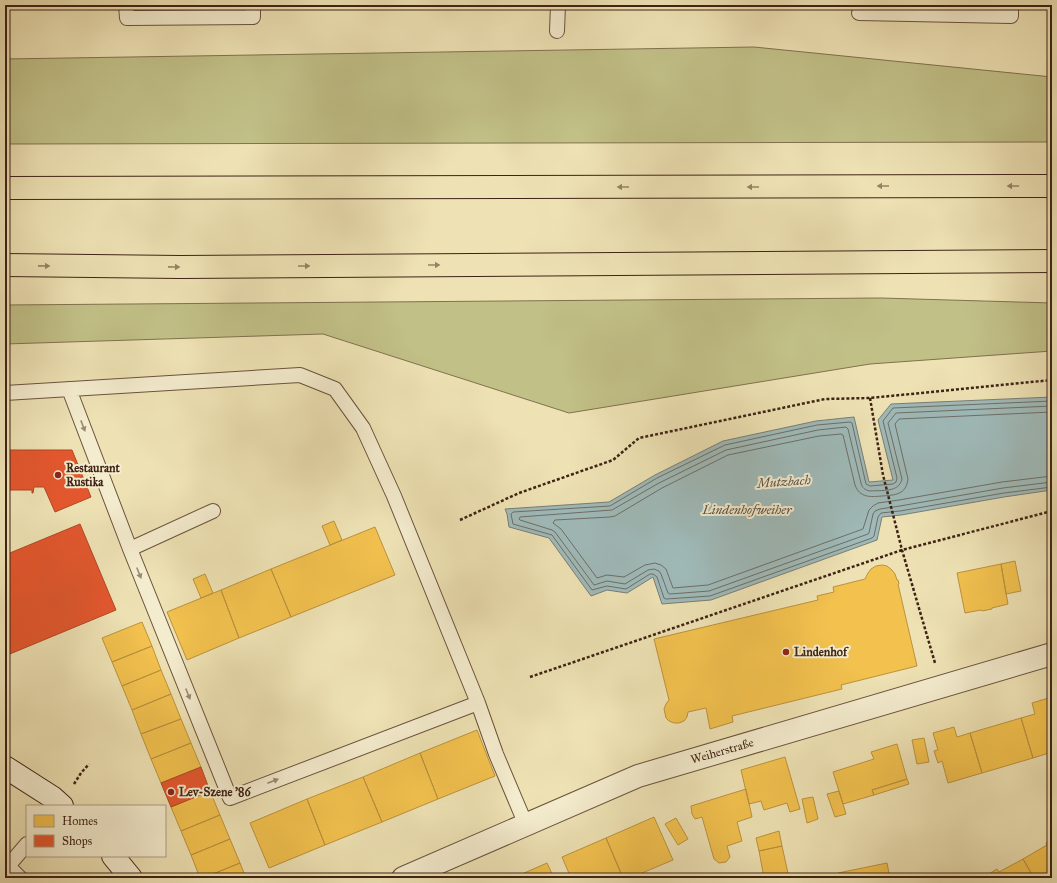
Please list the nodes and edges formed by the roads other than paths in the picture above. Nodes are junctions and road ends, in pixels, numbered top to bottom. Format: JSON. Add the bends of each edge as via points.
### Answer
{"nodes":[{"id":1,"x":126,"y":5,"type":"edge"},
{"id":2,"x":253,"y":5,"type":"edge"},
{"id":3,"x":558,"y":5,"type":"edge"},
{"id":4,"x":1011,"y":5,"type":"edge"},
{"id":5,"x":860,"y":13,"type":"dead end"},
{"id":6,"x":557,"y":31,"type":"dead end"},
{"id":7,"x":1052,"y":186,"type":"edge"},
{"id":8,"x":5,"y":188,"type":"edge"},
{"id":9,"x":1052,"y":261,"type":"edge"},
{"id":10,"x":5,"y":265,"type":"edge"},
{"id":11,"x":69,"y":389,"type":"junction"},
{"id":12,"x":5,"y":393,"type":"edge"},
{"id":13,"x":213,"y":511,"type":"dead end"},
{"id":14,"x":130,"y":549,"type":"junction"},
{"id":15,"x":1052,"y":654,"type":"edge"},
{"id":16,"x":478,"y":703,"type":"junction"},
{"id":17,"x":5,"y":767,"type":"edge"},
{"id":18,"x":59,"y":805,"type":"edge"},
{"id":19,"x":526,"y":825,"type":"junction"},
{"id":20,"x":26,"y":845,"type":"edge"},
{"id":21,"x":6,"y":865,"type":"edge"},
{"id":22,"x":20,"y":878,"type":"edge"},
{"id":23,"x":403,"y":878,"type":"edge"}],
"edges":[{"from":1,"to":2,"type":"lane","via":[[127,18],[253,17]]},
{"from":3,"to":6,"type":"lane"},
{"from":4,"to":5,"type":"lane","via":[[1011,16]]},
{"from":7,"to":8,"type":"highway","one_way":true},
{"from":10,"to":9,"type":"highway","one_way":true,"via":[[188,267]]},
{"from":11,"to":12,"type":"lane"},
{"from":11,"to":14,"type":"lane","one_way":true},
{"from":11,"to":16,"type":"lane","via":[[300,375],[335,389],[366,434],[397,503]]},
{"from":13,"to":14,"type":"lane"},
{"from":14,"to":16,"type":"lane","one_way":true,"via":[[230,798]]},
{"from":15,"to":19,"type":"street","name":"Weiherstraße","via":[[638,776]]},
{"from":16,"to":19,"type":"lane"},
{"from":17,"to":18,"type":"street","via":[[52,797]]},
{"from":19,"to":23,"type":"street","name":"Weiherstraße"},
{"from":20,"to":21,"type":"lane"},
{"from":21,"to":22,"type":"lane"}]}
